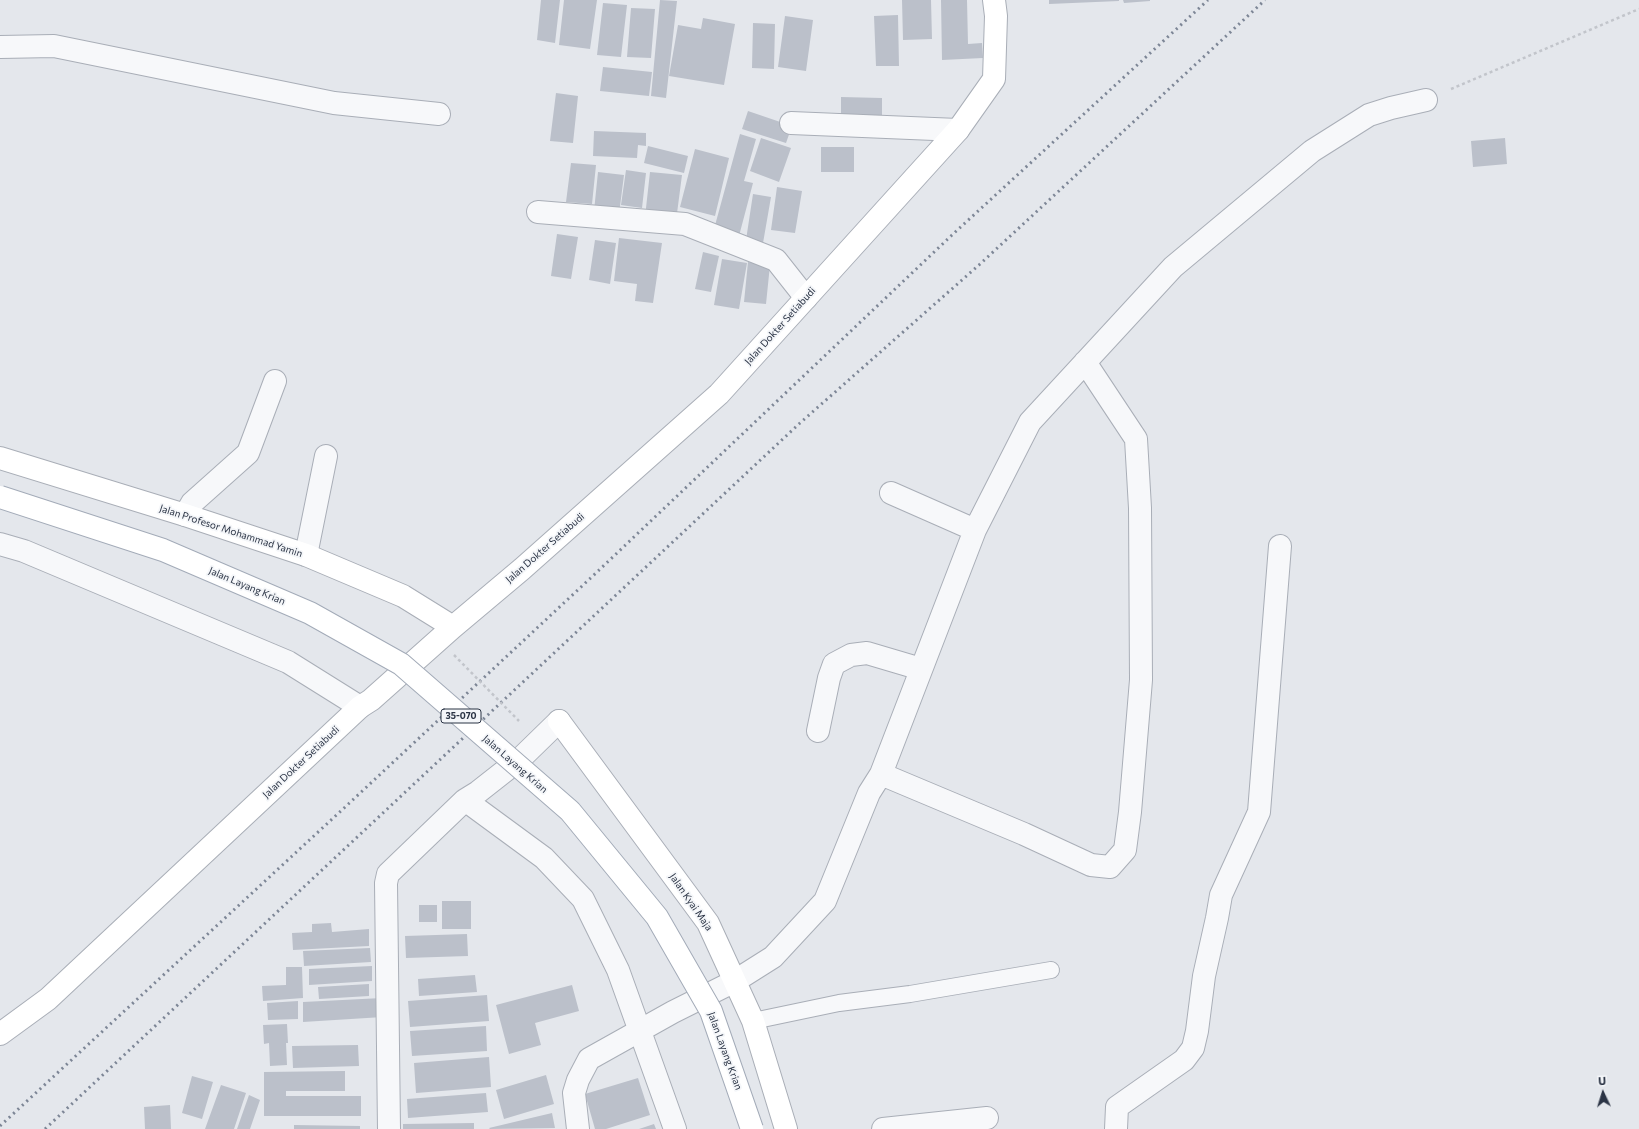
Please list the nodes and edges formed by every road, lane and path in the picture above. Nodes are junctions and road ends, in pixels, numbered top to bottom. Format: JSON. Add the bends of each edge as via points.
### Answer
{"nodes":[{"id":1,"x":994,"y":0,"type":"edge"},
{"id":2,"x":1639,"y":8,"type":"edge"},
{"id":3,"x":0,"y":47,"type":"edge"},
{"id":4,"x":1426,"y":100,"type":"joint"},
{"id":5,"x":439,"y":114,"type":"dead end"},
{"id":6,"x":791,"y":123,"type":"dead end"},
{"id":7,"x":958,"y":130,"type":"junction"},
{"id":8,"x":538,"y":212,"type":"dead end"},
{"id":9,"x":806,"y":298,"type":"junction"},
{"id":10,"x":1085,"y":362,"type":"junction"},
{"id":11,"x":275,"y":382,"type":"dead end"},
{"id":12,"x":326,"y":456,"type":"dead end"},
{"id":13,"x":0,"y":458,"type":"edge"},
{"id":14,"x":891,"y":493,"type":"dead end"},
{"id":15,"x":0,"y":497,"type":"edge"},
{"id":16,"x":185,"y":515,"type":"junction"},
{"id":17,"x":975,"y":530,"type":"junction"},
{"id":18,"x":0,"y":544,"type":"edge"},
{"id":19,"x":1280,"y":546,"type":"dead end"},
{"id":20,"x":306,"y":555,"type":"junction"},
{"id":21,"x":453,"y":627,"type":"junction"},
{"id":22,"x":454,"y":655,"type":"dead end"},
{"id":23,"x":921,"y":669,"type":"junction"},
{"id":24,"x":365,"y":703,"type":"junction"},
{"id":25,"x":519,"y":721,"type":"dead end"},
{"id":26,"x":559,"y":721,"type":"joint"},
{"id":27,"x":818,"y":731,"type":"dead end"},
{"id":28,"x":881,"y":774,"type":"junction"},
{"id":29,"x":472,"y":796,"type":"junction"},
{"id":30,"x":1051,"y":970,"type":"dead end"},
{"id":31,"x":735,"y":981,"type":"junction"},
{"id":32,"x":753,"y":1021,"type":"junction"},
{"id":33,"x":640,"y":1032,"type":"junction"},
{"id":34,"x":0,"y":1034,"type":"edge"},
{"id":35,"x":987,"y":1118,"type":"dead end"},
{"id":36,"x":389,"y":1129,"type":"edge"},
{"id":37,"x":578,"y":1129,"type":"edge"},
{"id":38,"x":675,"y":1129,"type":"edge"},
{"id":39,"x":752,"y":1129,"type":"edge"},
{"id":40,"x":786,"y":1129,"type":"edge"},
{"id":41,"x":883,"y":1129,"type":"edge"},
{"id":42,"x":1116,"y":1129,"type":"edge"}],
"edges":[{"from":1,"to":7,"type":"main road","name":"Jalan Dokter Setiabudi","via":[[994,79]]},
{"from":2,"to":4,"type":"path"},
{"from":3,"to":5,"type":"street","via":[[54,46],[334,103]]},
{"from":4,"to":10,"type":"street","via":[[1369,115],[1312,151],[1173,267]]},
{"from":6,"to":7,"type":"street"},
{"from":7,"to":9,"type":"main road","name":"Jalan Dokter Setiabudi"},
{"from":8,"to":9,"type":"street","via":[[685,224],[776,260]]},
{"from":9,"to":21,"type":"main road","name":"Jalan Dokter Setiabudi","via":[[719,394]]},
{"from":10,"to":17,"type":"street","via":[[1030,422]]},
{"from":10,"to":28,"type":"street","via":[[1136,439],[1140,508],[1141,680],[1130,812],[1124,850],[1110,867],[1091,865]]},
{"from":11,"to":16,"type":"street","via":[[248,453],[192,503]]},
{"from":12,"to":20,"type":"street"},
{"from":13,"to":16,"type":"main road","name":"Jalan Profesor Mohammad Yamin"},
{"from":14,"to":17,"type":"street"},
{"from":15,"to":39,"type":"main road","name":"Jalan Layang Krian","number":"35-070","bridge":true,"via":[[162,550],[310,613],[400,664],[570,811],[657,917],[711,1011]]},
{"from":16,"to":20,"type":"main road","name":"Jalan Profesor Mohammad Yamin"},
{"from":17,"to":23,"type":"street"},
{"from":18,"to":24,"type":"street","via":[[24,551],[288,662]]},
{"from":19,"to":42,"type":"street","via":[[1259,812],[1221,895],[1204,976],[1198,1031],[1193,1048],[1184,1060],[1117,1107]]},
{"from":20,"to":21,"type":"main road","name":"Jalan Profesor Mohammad Yamin","via":[[403,596]]},
{"from":21,"to":24,"type":"main road","name":"Jalan Dokter Setiabudi"},
{"from":22,"to":25,"type":"path","bridge":true},
{"from":23,"to":27,"type":"street","via":[[867,653],[851,655],[834,664]]},
{"from":23,"to":28,"type":"street"},
{"from":24,"to":34,"type":"main road","name":"Jalan Dokter Setiabudi","via":[[48,1000]]},
{"from":26,"to":29,"type":"street","via":[[520,759]]},
{"from":26,"to":31,"type":"main road","name":"Jalan Kyai Maja","via":[[708,923]]},
{"from":28,"to":31,"type":"street","via":[[869,793],[825,901],[773,957]]},
{"from":29,"to":33,"type":"street","via":[[544,858],[583,899],[618,970]]},
{"from":29,"to":36,"type":"street","via":[[388,874],[386,883]]},
{"from":30,"to":32,"type":"lane","via":[[910,994],[839,1003]]},
{"from":31,"to":32,"type":"main road","name":"Jalan Kyai Maja"},
{"from":31,"to":33,"type":"street","via":[[673,1012]]},
{"from":32,"to":40,"type":"main road","name":"Jalan Kyai Maja"},
{"from":33,"to":37,"type":"street","via":[[589,1059],[574,1092]]},
{"from":33,"to":38,"type":"street"},
{"from":35,"to":41,"type":"street"}]}
